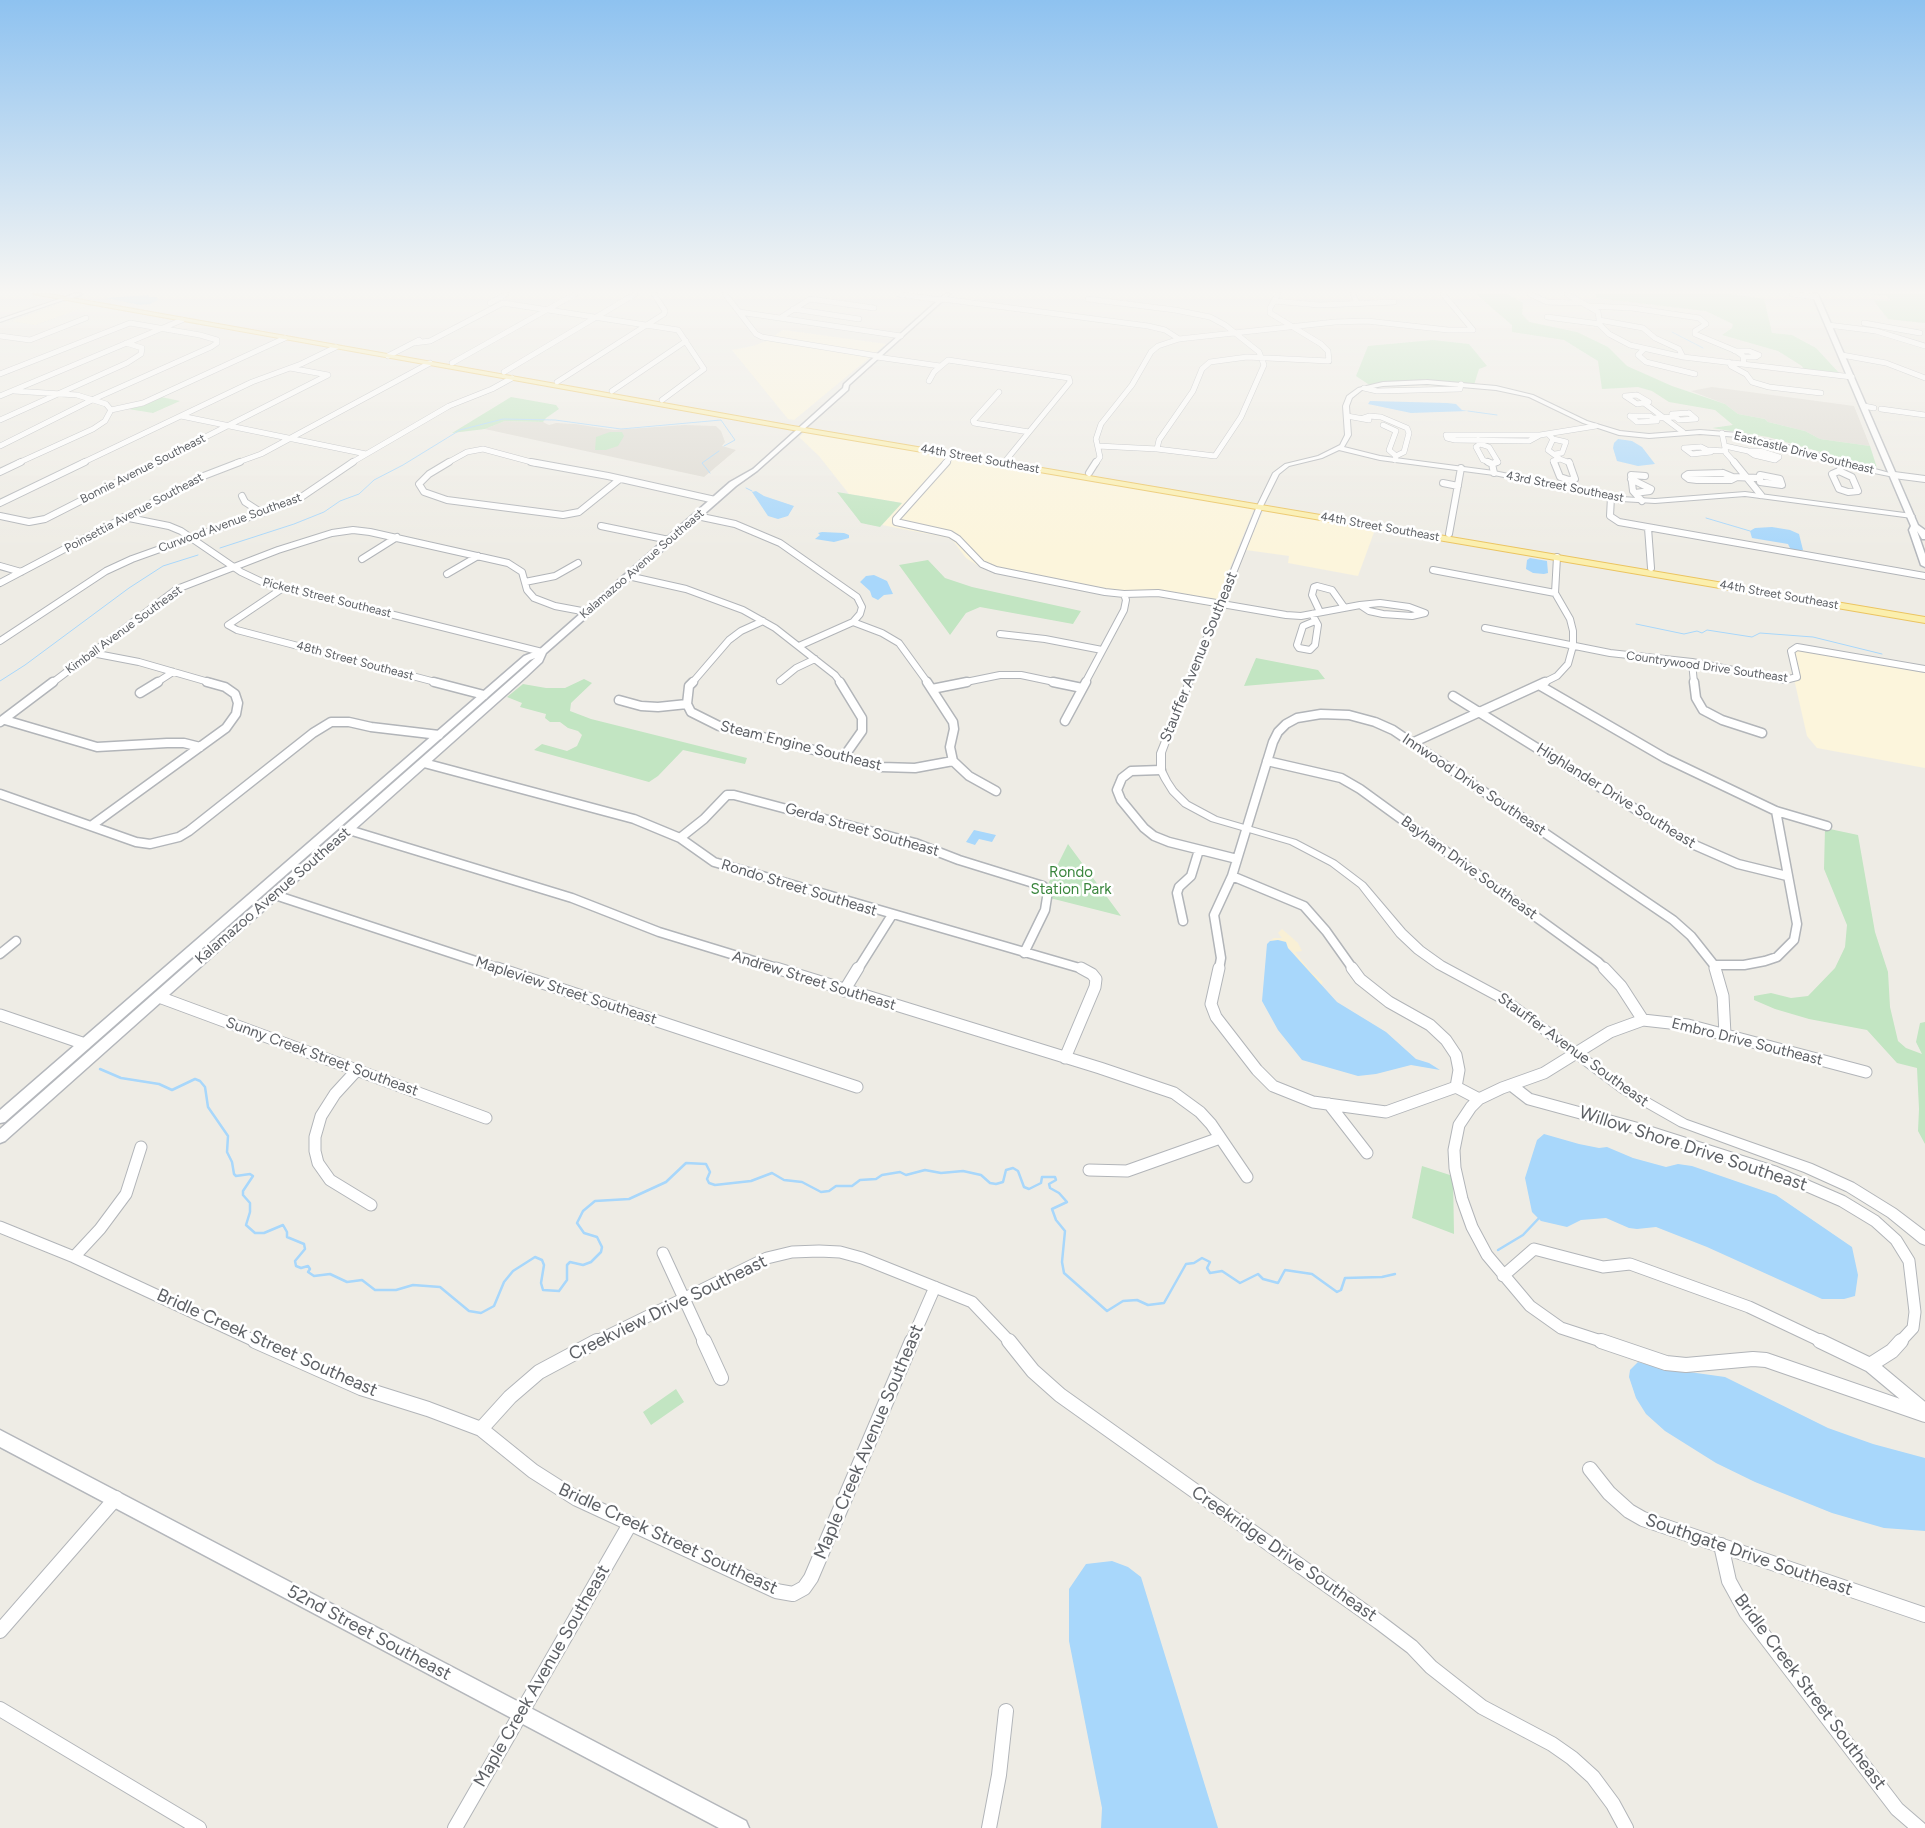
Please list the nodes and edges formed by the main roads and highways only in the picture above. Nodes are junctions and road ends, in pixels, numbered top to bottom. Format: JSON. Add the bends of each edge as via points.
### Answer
{"nodes":[{"id":1,"x":519,"y":379,"type":"edge"},
{"id":2,"x":542,"y":379,"type":"edge"},
{"id":3,"x":852,"y":379,"type":"edge"},
{"id":4,"x":1853,"y":379,"type":"edge"},
{"id":5,"x":598,"y":389,"type":"junction"},
{"id":6,"x":584,"y":391,"type":"junction"},
{"id":7,"x":661,"y":402,"type":"junction"},
{"id":8,"x":724,"y":411,"type":"junction"},
{"id":9,"x":710,"y":413,"type":"junction"},
{"id":10,"x":799,"y":427,"type":"junction"},
{"id":11,"x":942,"y":448,"type":"junction"},
{"id":12,"x":926,"y":450,"type":"junction"},
{"id":13,"x":971,"y":453,"type":"junction"},
{"id":14,"x":953,"y":455,"type":"junction"},
{"id":15,"x":1089,"y":473,"type":"junction"},
{"id":16,"x":1073,"y":475,"type":"junction"},
{"id":17,"x":1141,"y":486,"type":"junction"},
{"id":18,"x":1178,"y":488,"type":"junction"},
{"id":19,"x":1261,"y":504,"type":"junction"},
{"id":20,"x":1365,"y":522,"type":"junction"},
{"id":21,"x":1396,"y":524,"type":"junction"},
{"id":22,"x":1916,"y":526,"type":"junction"},
{"id":23,"x":1383,"y":527,"type":"junction"},
{"id":24,"x":1406,"y":531,"type":"junction"},
{"id":25,"x":1449,"y":534,"type":"junction"},
{"id":26,"x":1925,"y":537,"type":"edge"},
{"id":27,"x":1918,"y":545,"type":"junction"},
{"id":28,"x":1925,"y":553,"type":"edge"},
{"id":29,"x":1575,"y":555,"type":"junction"},
{"id":30,"x":1557,"y":557,"type":"junction"},
{"id":31,"x":1925,"y":565,"type":"edge"},
{"id":32,"x":1650,"y":568,"type":"junction"},
{"id":33,"x":1630,"y":570,"type":"junction"},
{"id":34,"x":1807,"y":597,"type":"junction"},
{"id":35,"x":1925,"y":615,"type":"edge"},
{"id":36,"x":1925,"y":620,"type":"edge"},
{"id":37,"x":542,"y":652,"type":"junction"},
{"id":38,"x":439,"y":735,"type":"junction"},
{"id":39,"x":414,"y":771,"type":"junction"},
{"id":40,"x":383,"y":784,"type":"junction"},
{"id":41,"x":349,"y":830,"type":"junction"},
{"id":42,"x":216,"y":930,"type":"junction"},
{"id":43,"x":220,"y":943,"type":"junction"},
{"id":44,"x":85,"y":1044,"type":"junction"},
{"id":45,"x":67,"y":1078,"type":"junction"},
{"id":46,"x":31,"y":1090,"type":"junction"},
{"id":47,"x":0,"y":1118,"type":"edge"},
{"id":48,"x":17,"y":1122,"type":"junction"},
{"id":49,"x":0,"y":1137,"type":"edge"},
{"id":50,"x":0,"y":1438,"type":"edge"},
{"id":51,"x":739,"y":1828,"type":"edge"}],
"edges":[{"from":1,"to":6,"type":"main road","name":"44th Street Southeast"},
{"from":2,"to":5,"type":"main road","name":"44th Street Southeast"},
{"from":3,"to":10,"type":"main road","name":"Kalamazoo Avenue Southeast"},
{"from":4,"to":22,"type":"main road"},
{"from":5,"to":6,"type":"main road"},
{"from":5,"to":7,"type":"main road","name":"44th Street Southeast"},
{"from":6,"to":7,"type":"main road","name":"44th Street Southeast"},
{"from":7,"to":8,"type":"main road","name":"44th Street Southeast"},
{"from":7,"to":9,"type":"main road","name":"44th Street Southeast"},
{"from":8,"to":9,"type":"main road"},
{"from":8,"to":10,"type":"main road","name":"44th Street Southeast"},
{"from":9,"to":10,"type":"main road","name":"44th Street Southeast"},
{"from":10,"to":11,"type":"main road","name":"44th Street Southeast"},
{"from":10,"to":12,"type":"main road","name":"44th Street Southeast"},
{"from":10,"to":37,"type":"main road","name":"Kalamazoo Avenue Southeast"},
{"from":11,"to":12,"type":"main road"},
{"from":11,"to":13,"type":"main road","name":"44th Street Southeast"},
{"from":12,"to":14,"type":"main road","name":"44th Street Southeast"},
{"from":13,"to":14,"type":"main road"},
{"from":13,"to":15,"type":"main road","name":"44th Street Southeast"},
{"from":14,"to":16,"type":"main road","name":"44th Street Southeast"},
{"from":15,"to":16,"type":"main road"},
{"from":15,"to":18,"type":"main road","name":"44th Street Southeast"},
{"from":16,"to":17,"type":"main road","name":"44th Street Southeast"},
{"from":17,"to":18,"type":"main road","via":[[1152,484]]},
{"from":17,"to":19,"type":"main road","name":"44th Street Southeast"},
{"from":18,"to":19,"type":"main road","name":"44th Street Southeast"},
{"from":19,"to":20,"type":"main road","name":"44th Street Southeast"},
{"from":20,"to":21,"type":"main road","name":"44th Street Southeast"},
{"from":20,"to":23,"type":"main road","name":"44th Street Southeast"},
{"from":21,"to":23,"type":"main road"},
{"from":21,"to":25,"type":"main road","name":"44th Street Southeast"},
{"from":22,"to":26,"type":"main road"},
{"from":22,"to":27,"type":"main road","via":[[1913,530]]},
{"from":23,"to":24,"type":"main road","name":"44th Street Southeast"},
{"from":24,"to":25,"type":"main road","via":[[1441,536]]},
{"from":24,"to":30,"type":"main road","name":"44th Street Southeast"},
{"from":25,"to":29,"type":"main road","name":"44th Street Southeast"},
{"from":27,"to":28,"type":"main road"},
{"from":27,"to":31,"type":"main road"},
{"from":29,"to":30,"type":"main road"},
{"from":29,"to":32,"type":"main road","name":"44th Street Southeast"},
{"from":30,"to":33,"type":"main road","name":"44th Street Southeast"},
{"from":32,"to":33,"type":"main road","via":[[1633,567]]},
{"from":32,"to":34,"type":"main road","name":"44th Street Southeast"},
{"from":33,"to":34,"type":"main road","name":"44th Street Southeast","via":[[1789,597]]},
{"from":34,"to":35,"type":"main road","name":"44th Street Southeast"},
{"from":34,"to":36,"type":"main road","name":"44th Street Southeast"},
{"from":37,"to":38,"type":"main road","name":"Kalamazoo Avenue Southeast","via":[[527,658]]},
{"from":37,"to":39,"type":"main road","name":"Kalamazoo Avenue Southeast","via":[[539,660]]},
{"from":38,"to":39,"type":"main road","via":[[441,742]]},
{"from":38,"to":40,"type":"main road","name":"Kalamazoo Avenue Southeast"},
{"from":39,"to":41,"type":"main road","name":"Kalamazoo Avenue Southeast"},
{"from":40,"to":41,"type":"main road","via":[[378,793],[348,820]]},
{"from":40,"to":42,"type":"main road","name":"Kalamazoo Avenue Southeast"},
{"from":41,"to":43,"type":"main road","name":"Kalamazoo Avenue Southeast"},
{"from":42,"to":43,"type":"main road","via":[[222,933]]},
{"from":42,"to":44,"type":"main road","name":"Kalamazoo Avenue Southeast"},
{"from":43,"to":45,"type":"main road","name":"Kalamazoo Avenue Southeast"},
{"from":44,"to":45,"type":"main road","via":[[86,1048],[61,1072]]},
{"from":44,"to":46,"type":"main road","name":"Kalamazoo Avenue Southeast"},
{"from":45,"to":48,"type":"main road","name":"Kalamazoo Avenue Southeast"},
{"from":46,"to":47,"type":"main road","name":"Kalamazoo Avenue Southeast"},
{"from":46,"to":48,"type":"main road","via":[[40,1095]]},
{"from":48,"to":49,"type":"main road","name":"Kalamazoo Avenue Southeast"},
{"from":50,"to":51,"type":"main road","name":"52nd Street Southeast"}]}
